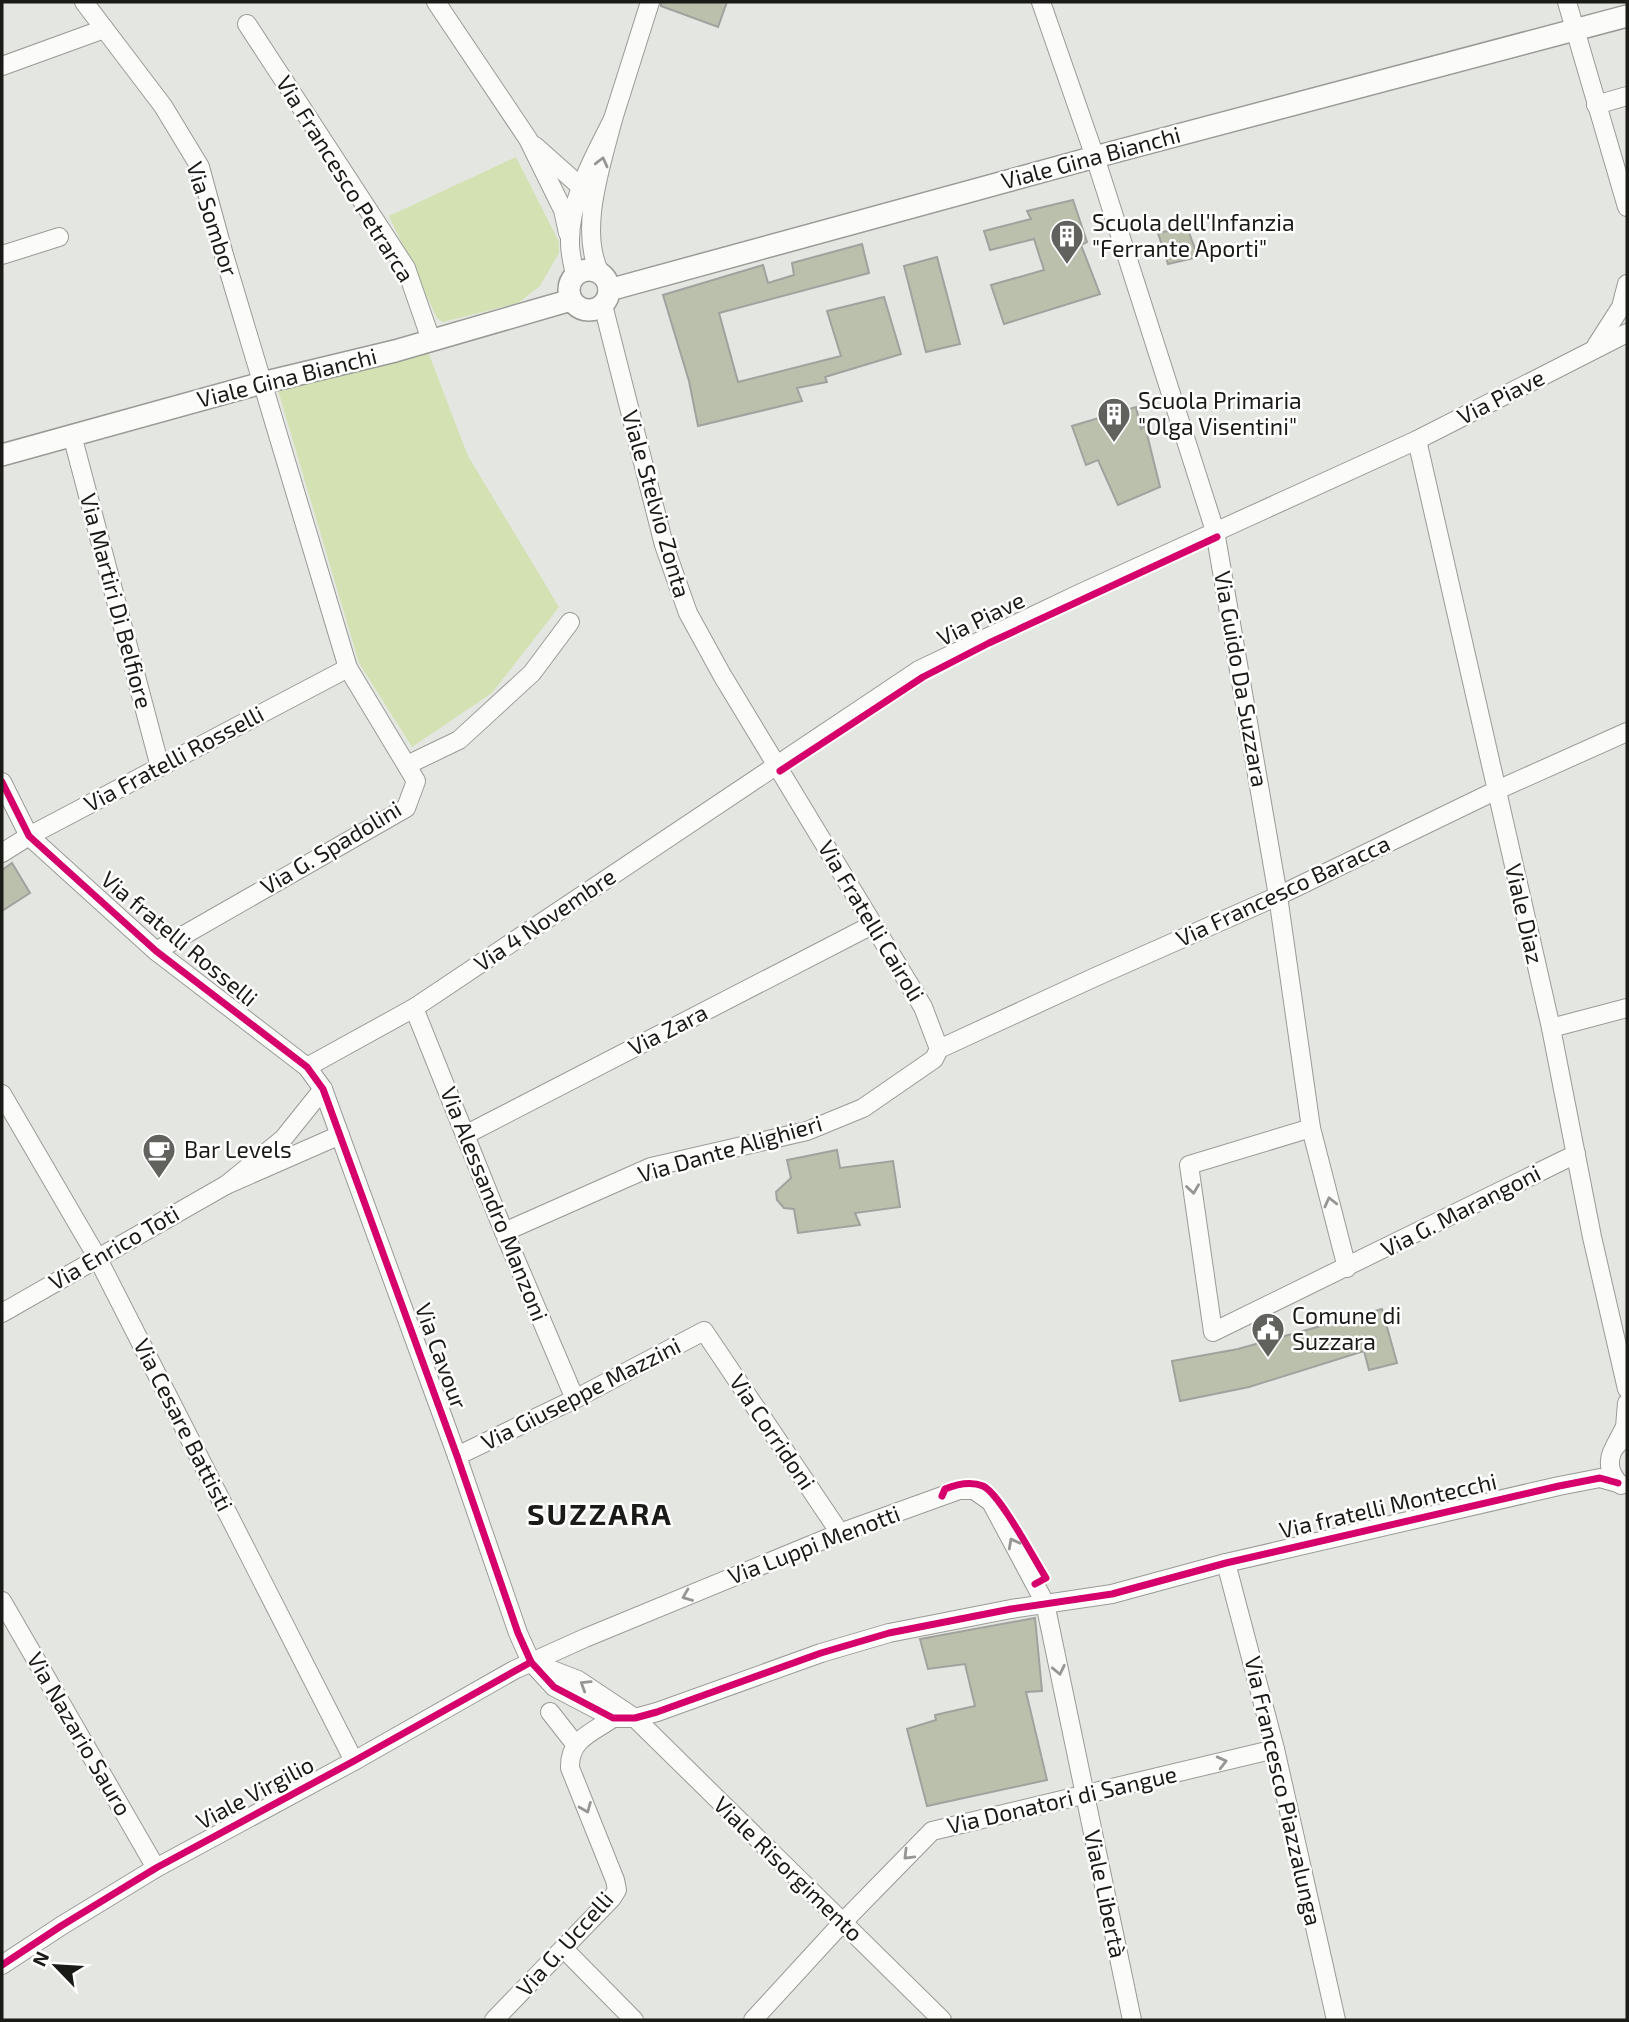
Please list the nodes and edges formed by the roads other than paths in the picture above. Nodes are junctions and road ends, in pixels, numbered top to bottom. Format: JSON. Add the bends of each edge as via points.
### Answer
{"nodes":[{"id":1,"x":84,"y":2,"type":"edge"},
{"id":2,"x":436,"y":2,"type":"edge"},
{"id":3,"x":650,"y":2,"type":"edge"},
{"id":4,"x":1041,"y":2,"type":"edge"},
{"id":5,"x":1566,"y":2,"type":"edge"},
{"id":6,"x":1627,"y":16,"type":"edge"},
{"id":7,"x":247,"y":24,"type":"dead end"},
{"id":8,"x":104,"y":29,"type":"junction"},
{"id":9,"x":1574,"y":30,"type":"junction"},
{"id":10,"x":2,"y":66,"type":"edge"},
{"id":11,"x":1627,"y":96,"type":"edge"},
{"id":12,"x":1596,"y":105,"type":"junction"},
{"id":13,"x":613,"y":119,"type":"junction"},
{"id":14,"x":528,"y":139,"type":"junction"},
{"id":15,"x":1095,"y":156,"type":"junction"},
{"id":16,"x":581,"y":187,"type":"junction"},
{"id":17,"x":1627,"y":207,"type":"edge"},
{"id":18,"x":592,"y":230,"type":"junction"},
{"id":19,"x":59,"y":237,"type":"dead end"},
{"id":20,"x":570,"y":243,"type":"junction"},
{"id":21,"x":2,"y":255,"type":"edge"},
{"id":22,"x":575,"y":275,"type":"junction"},
{"id":23,"x":1627,"y":284,"type":"edge"},
{"id":24,"x":604,"y":289,"type":"junction"},
{"id":25,"x":571,"y":300,"type":"junction"},
{"id":26,"x":1627,"y":333,"type":"edge"},
{"id":27,"x":431,"y":340,"type":"junction"},
{"id":28,"x":1591,"y":351,"type":"junction"},
{"id":29,"x":262,"y":383,"type":"junction"},
{"id":30,"x":72,"y":435,"type":"junction"},
{"id":31,"x":1417,"y":440,"type":"junction"},
{"id":32,"x":2,"y":455,"type":"edge"},
{"id":33,"x":1215,"y":531,"type":"junction"},
{"id":34,"x":570,"y":622,"type":"dead end"},
{"id":35,"x":348,"y":668,"type":"junction"},
{"id":36,"x":1627,"y":732,"type":"edge"},
{"id":37,"x":777,"y":764,"type":"junction"},
{"id":38,"x":407,"y":765,"type":"junction"},
{"id":39,"x":160,"y":767,"type":"junction"},
{"id":40,"x":2,"y":782,"type":"edge"},
{"id":41,"x":1495,"y":791,"type":"junction"},
{"id":42,"x":29,"y":836,"type":"junction"},
{"id":43,"x":2,"y":853,"type":"edge"},
{"id":44,"x":1278,"y":896,"type":"junction"},
{"id":45,"x":872,"y":925,"type":"junction"},
{"id":46,"x":156,"y":951,"type":"junction"},
{"id":47,"x":414,"y":1008,"type":"junction"},
{"id":48,"x":1627,"y":1008,"type":"edge"},
{"id":49,"x":1551,"y":1028,"type":"junction"},
{"id":50,"x":939,"y":1049,"type":"junction"},
{"id":51,"x":307,"y":1068,"type":"junction"},
{"id":52,"x":323,"y":1089,"type":"junction"},
{"id":53,"x":2,"y":1094,"type":"edge"},
{"id":54,"x":1311,"y":1128,"type":"junction"},
{"id":55,"x":340,"y":1135,"type":"junction"},
{"id":56,"x":465,"y":1135,"type":"junction"},
{"id":57,"x":1576,"y":1154,"type":"junction"},
{"id":58,"x":226,"y":1185,"type":"junction"},
{"id":59,"x":504,"y":1232,"type":"junction"},
{"id":60,"x":97,"y":1257,"type":"junction"},
{"id":61,"x":1347,"y":1268,"type":"junction"},
{"id":62,"x":2,"y":1313,"type":"edge"},
{"id":63,"x":704,"y":1331,"type":"joint"},
{"id":64,"x":1627,"y":1389,"type":"edge"},
{"id":65,"x":575,"y":1399,"type":"junction"},
{"id":66,"x":1627,"y":1404,"type":"edge"},
{"id":67,"x":1617,"y":1447,"type":"edge"},
{"id":68,"x":457,"y":1456,"type":"junction"},
{"id":69,"x":1559,"y":1486,"type":"junction"},
{"id":70,"x":1623,"y":1486,"type":"edge"},
{"id":71,"x":840,"y":1533,"type":"junction"},
{"id":72,"x":1226,"y":1563,"type":"junction"},
{"id":73,"x":2,"y":1601,"type":"edge"},
{"id":74,"x":1045,"y":1603,"type":"junction"},
{"id":75,"x":531,"y":1662,"type":"junction"},
{"id":76,"x":550,"y":1712,"type":"dead end"},
{"id":77,"x":613,"y":1718,"type":"junction"},
{"id":78,"x":635,"y":1718,"type":"junction"},
{"id":79,"x":575,"y":1744,"type":"junction"},
{"id":80,"x":1275,"y":1749,"type":"junction"},
{"id":81,"x":354,"y":1761,"type":"junction"},
{"id":82,"x":1084,"y":1796,"type":"junction"},
{"id":83,"x":156,"y":1868,"type":"junction"},
{"id":84,"x":843,"y":1922,"type":"junction"},
{"id":85,"x":564,"y":1949,"type":"junction"},
{"id":86,"x":2,"y":1965,"type":"edge"},
{"id":87,"x":494,"y":2020,"type":"edge"},
{"id":88,"x":634,"y":2020,"type":"edge"},
{"id":89,"x":753,"y":2020,"type":"edge"},
{"id":90,"x":942,"y":2020,"type":"edge"},
{"id":91,"x":1132,"y":2020,"type":"edge"},
{"id":92,"x":1336,"y":2020,"type":"edge"}],
"edges":[{"from":1,"to":8,"type":"street","name":"Via Sombor"},
{"from":2,"to":14,"type":"street"},
{"from":3,"to":13,"type":"street","name":"Viale Stelvio Zonta"},
{"from":4,"to":15,"type":"street","name":"Via Guido Da Suzzara"},
{"from":5,"to":9,"type":"street"},
{"from":6,"to":9,"type":"street","name":"Viale Gina Bianchi"},
{"from":7,"to":27,"type":"street","name":"Via Francesco Petrarca","via":[[398,255]]},
{"from":8,"to":10,"type":"street"},
{"from":8,"to":29,"type":"street","name":"Via Sombor","via":[[163,106],[200,167]]},
{"from":9,"to":12,"type":"street"},
{"from":9,"to":15,"type":"street","name":"Viale Gina Bianchi"},
{"from":11,"to":12,"type":"street"},
{"from":12,"to":17,"type":"street"},
{"from":13,"to":16,"type":"street","name":"Viale Stelvio Zonta"},
{"from":18,"to":13,"type":"street","name":"Viale Stelvio Zonta","one_way":true,"via":[[595,191]]},
{"from":14,"to":16,"type":"street"},
{"from":14,"to":20,"type":"street","via":[[562,210]]},
{"from":15,"to":24,"type":"street","name":"Viale Gina Bianchi"},
{"from":15,"to":33,"type":"street","name":"Via Guido Da Suzzara"},
{"from":16,"to":18,"type":"street"},
{"from":16,"to":20,"type":"street","name":"Viale Stelvio Zonta"},
{"from":18,"to":24,"type":"street","name":"Viale Stelvio Zonta","via":[[594,262]]},
{"from":19,"to":21,"type":"street"},
{"from":20,"to":22,"type":"street","name":"Viale Stelvio Zonta"},
{"from":22,"to":24,"type":"street","via":[[587,270]]},
{"from":22,"to":25,"type":"street","via":[[569,287]]},
{"from":23,"to":28,"type":"street","via":[[1610,326]]},
{"from":24,"to":25,"type":"street","via":[[598,309],[580,309]]},
{"from":24,"to":37,"type":"street","name":"Viale Stelvio Zonta","via":[[664,545],[688,613]]},
{"from":25,"to":27,"type":"street","name":"Viale Gina Bianchi"},
{"from":26,"to":28,"type":"street","name":"Via Piave"},
{"from":27,"to":29,"type":"street","name":"Viale Gina Bianchi"},
{"from":28,"to":31,"type":"street","name":"Via Piave"},
{"from":29,"to":30,"type":"street","name":"Viale Gina Bianchi"},
{"from":29,"to":35,"type":"street","name":"Via Sombor"},
{"from":30,"to":32,"type":"street","name":"Viale Gina Bianchi"},
{"from":30,"to":39,"type":"street","name":"Via Martiri Di Belfiore"},
{"from":31,"to":33,"type":"street","name":"Via Piave"},
{"from":31,"to":41,"type":"street","name":"Viale Diaz"},
{"from":33,"to":37,"type":"street","name":"Via Piave","via":[[919,670]]},
{"from":33,"to":44,"type":"street","name":"Via Guido Da Suzzara"},
{"from":34,"to":38,"type":"street","via":[[532,673],[458,740]]},
{"from":35,"to":38,"type":"street","name":"Via G. Spadolini"},
{"from":35,"to":39,"type":"street","name":"Via Fratelli Rosselli"},
{"from":36,"to":41,"type":"street","name":"Via Francesco Baracca"},
{"from":37,"to":45,"type":"street","name":"Via Fratelli Cairoli"},
{"from":37,"to":47,"type":"street","name":"Via 4 Novembre"},
{"from":38,"to":46,"type":"street","name":"Via G. Spadolini","via":[[416,782],[406,808]]},
{"from":39,"to":42,"type":"street","name":"Via Fratelli Rosselli"},
{"from":40,"to":42,"type":"street"},
{"from":41,"to":44,"type":"street","name":"Via Francesco Baracca"},
{"from":41,"to":49,"type":"street","name":"Viale Diaz"},
{"from":42,"to":43,"type":"street","name":"Via Fratelli Rosselli"},
{"from":42,"to":46,"type":"street","name":"Via fratelli Rosselli"},
{"from":44,"to":50,"type":"street","name":"Via Francesco Baracca"},
{"from":44,"to":54,"type":"street","name":"Via Guido Da Suzzara"},
{"from":45,"to":50,"type":"street","name":"Via Fratelli Cairoli","via":[[923,1007]]},
{"from":45,"to":56,"type":"street","name":"Via Zara"},
{"from":46,"to":51,"type":"street","name":"Via fratelli Rosselli"},
{"from":47,"to":51,"type":"street","name":"Via 4 Novembre"},
{"from":47,"to":56,"type":"street","name":"Via Alessandro Manzoni"},
{"from":48,"to":49,"type":"street"},
{"from":49,"to":57,"type":"street","name":"Viale Diaz"},
{"from":50,"to":59,"type":"street","name":"Via Dante Alighieri","via":[[934,1059],[863,1108],[807,1130],[651,1167]]},
{"from":51,"to":52,"type":"street","name":"Via Cavour"},
{"from":52,"to":55,"type":"street","name":"Via Cavour"},
{"from":52,"to":58,"type":"street","name":"Via Enrico Toti","via":[[283,1139]]},
{"from":53,"to":60,"type":"street","name":"Via Cesare Battisti"},
{"from":61,"to":54,"type":"street","name":"Via Guido Da Suzzara","one_way":true},
{"from":54,"to":61,"type":"street","name":"Via G. Marangoni","one_way":true,"via":[[1189,1165],[1213,1332]]},
{"from":55,"to":58,"type":"street","name":"Via Enrico Toti"},
{"from":55,"to":68,"type":"street","name":"Via Cavour"},
{"from":56,"to":59,"type":"street","name":"Via Alessandro Manzoni"},
{"from":57,"to":61,"type":"street","name":"Via G. Marangoni"},
{"from":57,"to":64,"type":"street","name":"Viale Diaz"},
{"from":58,"to":60,"type":"street","name":"Via Enrico Toti"},
{"from":59,"to":65,"type":"street","name":"Via Alessandro Manzoni"},
{"from":60,"to":62,"type":"street","name":"Via Enrico Toti"},
{"from":60,"to":81,"type":"street","name":"Via Cesare Battisti"},
{"from":63,"to":65,"type":"street","name":"Via Giuseppe Mazzini"},
{"from":63,"to":71,"type":"street","name":"Via Corridoni"},
{"from":65,"to":68,"type":"street","name":"Via Giuseppe Mazzini"},
{"from":66,"to":67,"type":"street"},
{"from":67,"to":69,"type":"street","via":[[1594,1471]]},
{"from":67,"to":70,"type":"street","via":[[1613,1476]]},
{"from":68,"to":75,"type":"street","name":"Via Cavour"},
{"from":69,"to":70,"type":"street","via":[[1600,1478]]},
{"from":69,"to":72,"type":"street","name":"Via fratelli Montecchi"},
{"from":74,"to":71,"type":"street","name":"Via Luppi Menotti","one_way":true,"via":[[991,1502],[974,1490],[959,1490]]},
{"from":71,"to":75,"type":"street","name":"Via Luppi Menotti","one_way":true},
{"from":72,"to":74,"type":"street","name":"Via fratelli Montecchi","via":[[1112,1594]]},
{"from":72,"to":80,"type":"street","name":"Via Francesco Piazzalunga"},
{"from":73,"to":83,"type":"street","name":"Via Nazario Sauro"},
{"from":74,"to":78,"type":"street","name":"Via fratelli Montecchi","via":[[889,1633]]},
{"from":74,"to":82,"type":"street","name":"Viale Libertà","one_way":true},
{"from":75,"to":77,"type":"street","name":"Via Cavour","via":[[554,1687]]},
{"from":78,"to":75,"type":"street","name":"Viale Risorgimento","one_way":true,"via":[[578,1680]]},
{"from":75,"to":81,"type":"street","name":"Viale Virgilio"},
{"from":76,"to":79,"type":"street"},
{"from":77,"to":78,"type":"street","name":"Via fratelli Montecchi"},
{"from":77,"to":79,"type":"street"},
{"from":78,"to":84,"type":"street","name":"Viale Risorgimento"},
{"from":79,"to":85,"type":"street","name":"Via G. Uccelli","one_way":true,"via":[[570,1768],[617,1890]]},
{"from":82,"to":80,"type":"street","name":"Via Donatori di Sangue","one_way":true},
{"from":80,"to":92,"type":"street","name":"Via Francesco Piazzalunga"},
{"from":81,"to":83,"type":"street","name":"Viale Virgilio"},
{"from":82,"to":84,"type":"street","name":"Via Donatori di Sangue","one_way":true,"via":[[932,1831]]},
{"from":82,"to":91,"type":"street","name":"Viale Libertà"},
{"from":83,"to":86,"type":"street","name":"Viale Virgilio"},
{"from":84,"to":89,"type":"street","name":"Via Donatori di Sangue"},
{"from":84,"to":90,"type":"street","name":"Viale Risorgimento"},
{"from":85,"to":87,"type":"street","name":"Via G. Uccelli"},
{"from":85,"to":88,"type":"street"}]}
